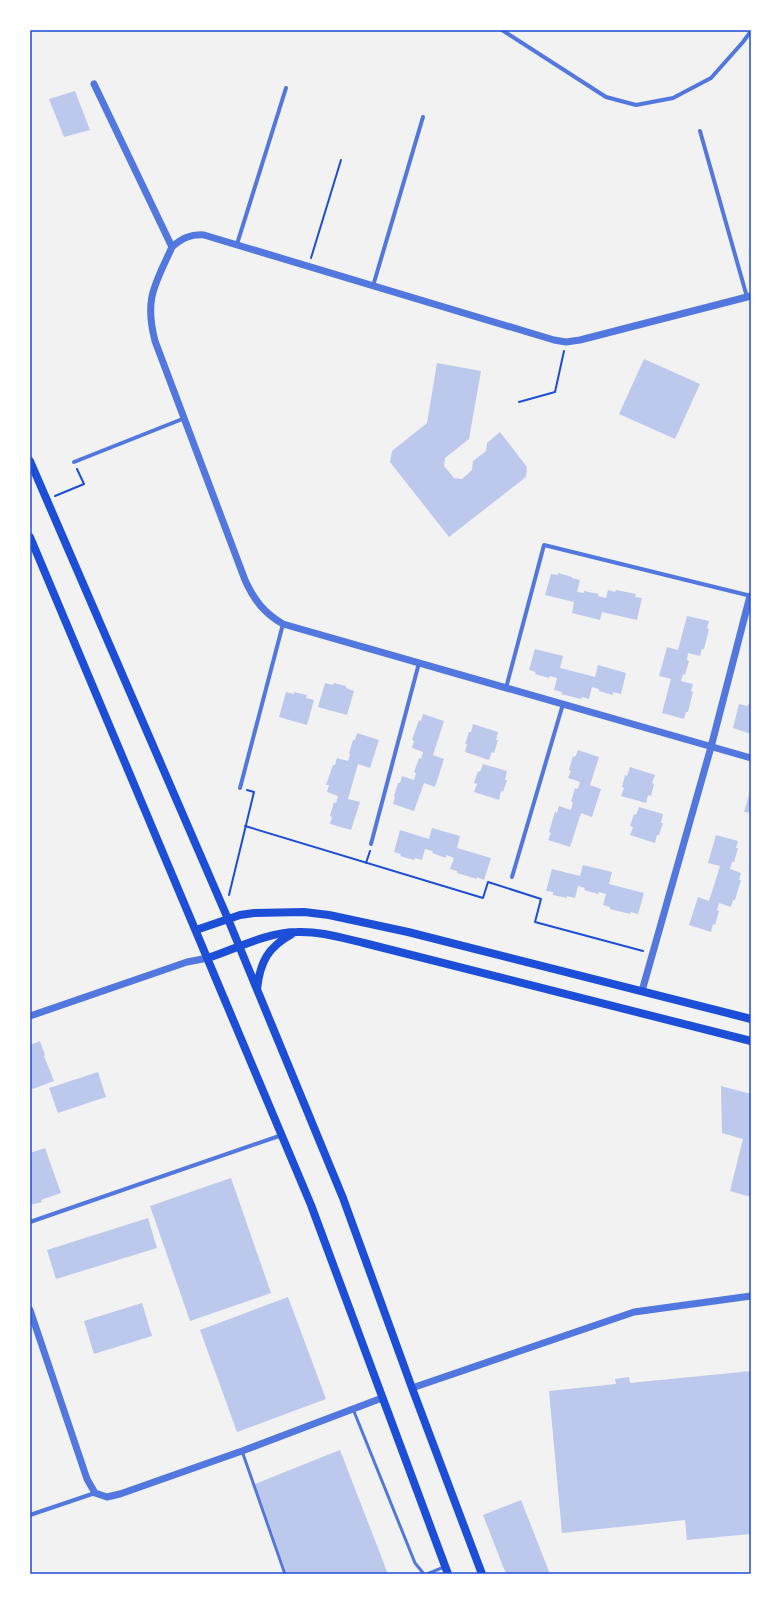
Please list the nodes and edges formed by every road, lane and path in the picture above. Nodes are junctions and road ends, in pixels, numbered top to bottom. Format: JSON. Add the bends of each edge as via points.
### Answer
{"nodes":[{"id":1,"x":502,"y":30,"type":"edge"},
{"id":2,"x":751,"y":31,"type":"edge"},
{"id":3,"x":94,"y":84,"type":"dead end"},
{"id":4,"x":286,"y":88,"type":"dead end"},
{"id":5,"x":423,"y":117,"type":"dead end"},
{"id":6,"x":700,"y":131,"type":"dead end"},
{"id":7,"x":341,"y":160,"type":"dead end"},
{"id":8,"x":237,"y":244,"type":"junction"},
{"id":9,"x":172,"y":247,"type":"junction"},
{"id":10,"x":308,"y":267,"type":"junction"},
{"id":11,"x":373,"y":286,"type":"junction"},
{"id":12,"x":749,"y":297,"type":"edge"},
{"id":13,"x":566,"y":342,"type":"junction"},
{"id":14,"x":519,"y":402,"type":"dead end"},
{"id":15,"x":184,"y":418,"type":"junction"},
{"id":16,"x":30,"y":461,"type":"edge"},
{"id":17,"x":74,"y":462,"type":"joint"},
{"id":18,"x":47,"y":500,"type":"junction"},
{"id":19,"x":30,"y":537,"type":"edge"},
{"id":20,"x":750,"y":596,"type":"edge"},
{"id":21,"x":283,"y":624,"type":"junction"},
{"id":22,"x":419,"y":663,"type":"junction"},
{"id":23,"x":506,"y":688,"type":"junction"},
{"id":24,"x":563,"y":704,"type":"junction"},
{"id":25,"x":711,"y":747,"type":"junction"},
{"id":26,"x":751,"y":758,"type":"edge"},
{"id":27,"x":240,"y":788,"type":"joint"},
{"id":28,"x":245,"y":826,"type":"junction"},
{"id":29,"x":372,"y":844,"type":"joint"},
{"id":30,"x":366,"y":863,"type":"junction"},
{"id":31,"x":512,"y":877,"type":"dead end"},
{"id":32,"x":226,"y":915,"type":"junction"},
{"id":33,"x":196,"y":930,"type":"junction"},
{"id":34,"x":296,"y":932,"type":"junction"},
{"id":35,"x":240,"y":947,"type":"junction"},
{"id":36,"x":653,"y":953,"type":"junction"},
{"id":37,"x":208,"y":958,"type":"junction"},
{"id":38,"x":257,"y":989,"type":"junction"},
{"id":39,"x":642,"y":991,"type":"junction"},
{"id":40,"x":30,"y":1016,"type":"edge"},
{"id":41,"x":751,"y":1019,"type":"edge"},
{"id":42,"x":751,"y":1041,"type":"edge"},
{"id":43,"x":282,"y":1136,"type":"junction"},
{"id":44,"x":30,"y":1222,"type":"edge"},
{"id":45,"x":751,"y":1296,"type":"edge"},
{"id":46,"x":30,"y":1310,"type":"edge"},
{"id":47,"x":412,"y":1388,"type":"junction"},
{"id":48,"x":382,"y":1398,"type":"junction"},
{"id":49,"x":353,"y":1409,"type":"junction"},
{"id":50,"x":242,"y":1451,"type":"junction"},
{"id":51,"x":95,"y":1493,"type":"junction"},
{"id":52,"x":30,"y":1515,"type":"edge"},
{"id":53,"x":447,"y":1570,"type":"edge"},
{"id":54,"x":285,"y":1574,"type":"edge"},
{"id":55,"x":424,"y":1574,"type":"edge"},
{"id":56,"x":427,"y":1574,"type":"edge"},
{"id":57,"x":482,"y":1574,"type":"edge"}],
"edges":[{"from":1,"to":2,"type":"street","via":[[606,97],[636,105],[673,98],[711,78]]},
{"from":3,"to":9,"type":"street"},
{"from":4,"to":8,"type":"street"},
{"from":5,"to":11,"type":"street"},
{"from":6,"to":12,"type":"street"},
{"from":7,"to":10,"type":"path"},
{"from":8,"to":9,"type":"street","via":[[195,235]]},
{"from":8,"to":10,"type":"street"},
{"from":9,"to":15,"type":"street","via":[[153,288],[150,313],[155,341]]},
{"from":10,"to":11,"type":"street"},
{"from":11,"to":13,"type":"street"},
{"from":12,"to":13,"type":"street"},
{"from":13,"to":14,"type":"path","via":[[555,392]]},
{"from":15,"to":17,"type":"street"},
{"from":15,"to":21,"type":"street","via":[[252,595],[260,607]]},
{"from":16,"to":18,"type":"main road"},
{"from":17,"to":18,"type":"path","via":[[84,484]]},
{"from":18,"to":32,"type":"main road"},
{"from":19,"to":33,"type":"main road"},
{"from":20,"to":23,"type":"street","via":[[544,545]]},
{"from":20,"to":25,"type":"street"},
{"from":21,"to":22,"type":"street"},
{"from":21,"to":27,"type":"street"},
{"from":22,"to":23,"type":"street"},
{"from":22,"to":29,"type":"street"},
{"from":23,"to":24,"type":"street"},
{"from":24,"to":25,"type":"street"},
{"from":24,"to":31,"type":"street"},
{"from":25,"to":26,"type":"street"},
{"from":25,"to":36,"type":"street"},
{"from":27,"to":28,"type":"path","via":[[254,792]]},
{"from":28,"to":30,"type":"path"},
{"from":28,"to":32,"type":"path"},
{"from":29,"to":30,"type":"path"},
{"from":30,"to":36,"type":"path","via":[[483,898],[488,882],[541,899],[535,922]]},
{"from":32,"to":33,"type":"main road"},
{"from":32,"to":35,"type":"main road"},
{"from":32,"to":39,"type":"main road","via":[[304,912],[329,915],[408,932]]},
{"from":33,"to":37,"type":"main road"},
{"from":34,"to":35,"type":"main road","via":[[277,934]]},
{"from":34,"to":38,"type":"main road","via":[[281,940],[270,951],[263,963]]},
{"from":34,"to":42,"type":"main road","via":[[311,932],[364,943]]},
{"from":35,"to":37,"type":"main road"},
{"from":35,"to":38,"type":"main road"},
{"from":36,"to":39,"type":"street"},
{"from":37,"to":40,"type":"street","via":[[187,962]]},
{"from":37,"to":43,"type":"main road"},
{"from":38,"to":47,"type":"main road","via":[[343,1198]]},
{"from":39,"to":41,"type":"main road"},
{"from":43,"to":44,"type":"street"},
{"from":43,"to":48,"type":"main road","via":[[311,1205]]},
{"from":45,"to":47,"type":"street","via":[[634,1312]]},
{"from":46,"to":51,"type":"street","via":[[87,1478]]},
{"from":47,"to":57,"type":"main road"},
{"from":48,"to":49,"type":"street"},
{"from":48,"to":53,"type":"main road"},
{"from":49,"to":50,"type":"street"},
{"from":49,"to":55,"type":"lane","via":[[415,1563]]},
{"from":50,"to":51,"type":"street","via":[[120,1494],[107,1497]]},
{"from":50,"to":54,"type":"lane"},
{"from":51,"to":52,"type":"street"},
{"from":53,"to":56,"type":"lane"}]}
